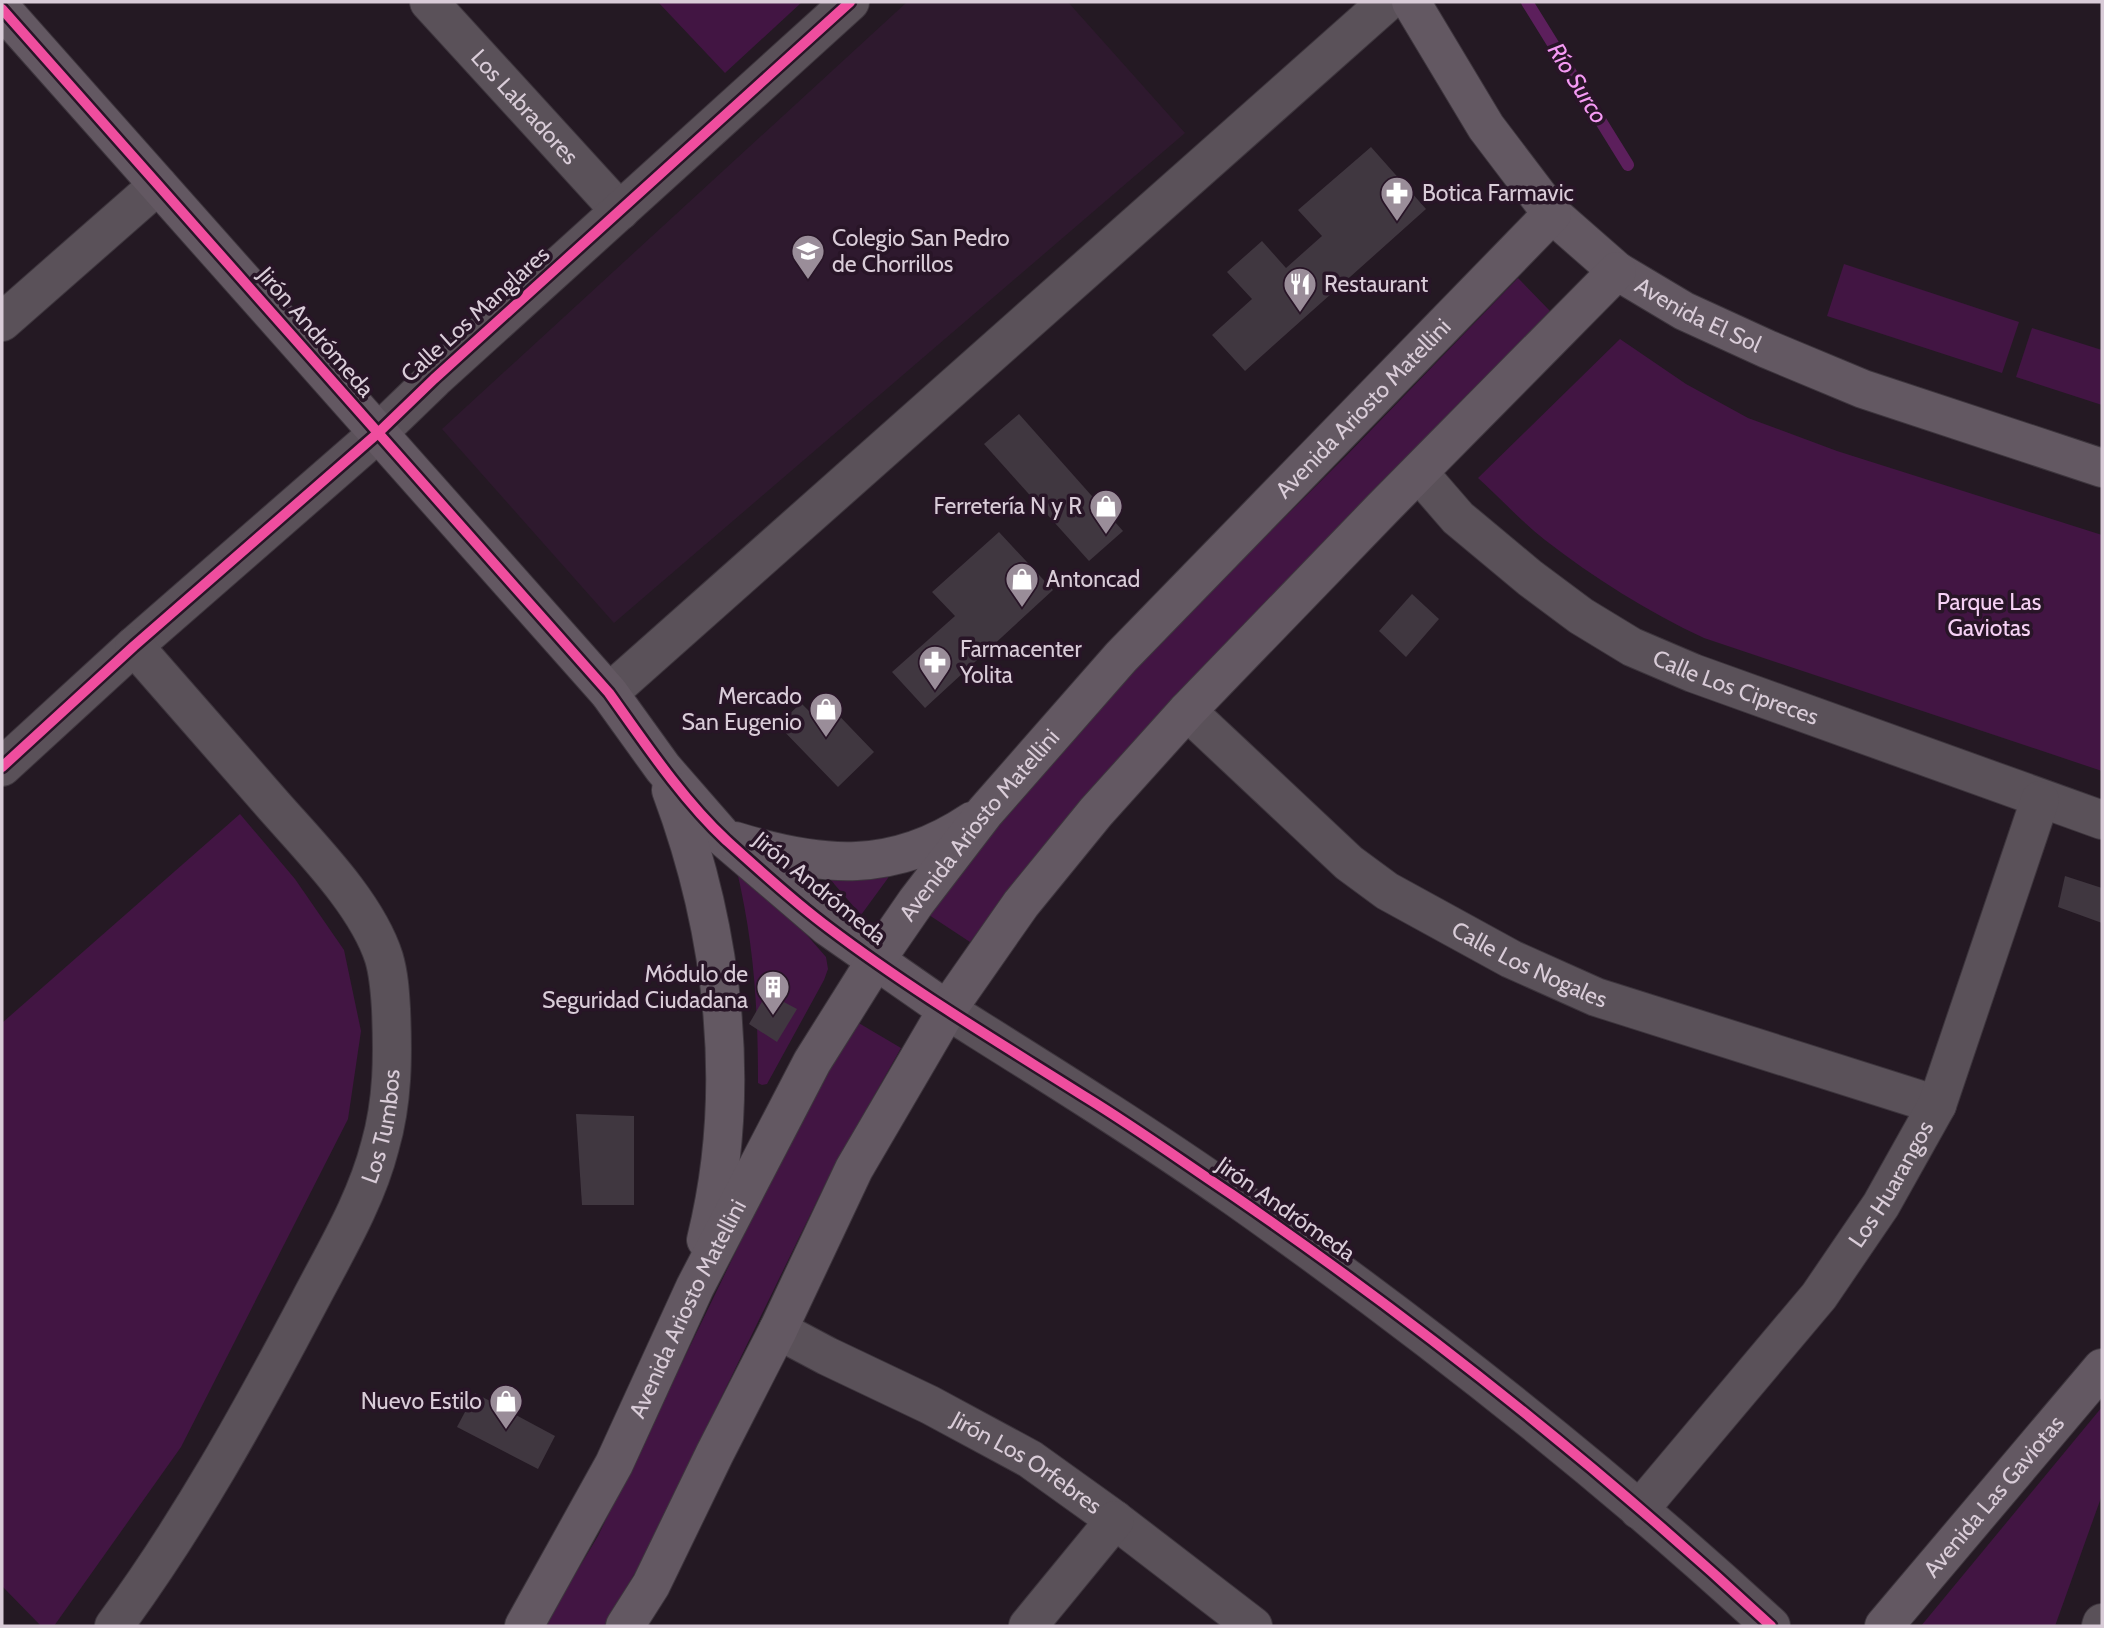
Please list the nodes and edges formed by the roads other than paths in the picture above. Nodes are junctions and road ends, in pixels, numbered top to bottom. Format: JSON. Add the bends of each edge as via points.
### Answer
{"nodes":[{"id":1,"x":429,"y":2,"type":"edge"},
{"id":2,"x":850,"y":2,"type":"edge"},
{"id":3,"x":1387,"y":2,"type":"edge"},
{"id":4,"x":1412,"y":2,"type":"edge"},
{"id":5,"x":2,"y":9,"type":"edge"},
{"id":6,"x":158,"y":186,"type":"junction"},
{"id":7,"x":620,"y":211,"type":"junction"},
{"id":8,"x":1552,"y":214,"type":"junction"},
{"id":9,"x":1617,"y":271,"type":"junction"},
{"id":10,"x":2,"y":322,"type":"edge"},
{"id":11,"x":378,"y":433,"type":"junction"},
{"id":12,"x":2102,"y":468,"type":"edge"},
{"id":13,"x":1419,"y":473,"type":"junction"},
{"id":14,"x":134,"y":646,"type":"junction"},
{"id":15,"x":609,"y":693,"type":"junction"},
{"id":16,"x":1187,"y":712,"type":"junction"},
{"id":17,"x":2,"y":767,"type":"edge"},
{"id":18,"x":663,"y":768,"type":"junction"},
{"id":19,"x":2040,"y":800,"type":"junction"},
{"id":20,"x":985,"y":812,"type":"junction"},
{"id":21,"x":2102,"y":820,"type":"edge"},
{"id":22,"x":724,"y":838,"type":"junction"},
{"id":23,"x":876,"y":960,"type":"junction"},
{"id":24,"x":947,"y":1010,"type":"junction"},
{"id":25,"x":1937,"y":1105,"type":"junction"},
{"id":26,"x":695,"y":1287,"type":"junction"},
{"id":27,"x":778,"y":1330,"type":"junction"},
{"id":28,"x":2102,"y":1368,"type":"edge"},
{"id":29,"x":1639,"y":1510,"type":"junction"},
{"id":30,"x":1115,"y":1520,"type":"junction"},
{"id":31,"x":114,"y":1626,"type":"edge"},
{"id":32,"x":524,"y":1626,"type":"edge"},
{"id":33,"x":625,"y":1626,"type":"edge"},
{"id":34,"x":1028,"y":1626,"type":"edge"},
{"id":35,"x":1253,"y":1626,"type":"edge"},
{"id":36,"x":1771,"y":1626,"type":"edge"},
{"id":37,"x":1884,"y":1626,"type":"edge"}],
"edges":[{"from":1,"to":7,"type":"street","name":"Los Labradores"},
{"from":2,"to":7,"type":"street","name":"Calle Los Manglares"},
{"from":3,"to":15,"type":"street"},
{"from":4,"to":8,"type":"main road","name":"Avenida El Sol","via":[[1486,127]]},
{"from":5,"to":6,"type":"main road","name":"Jirón Andrómeda"},
{"from":6,"to":10,"type":"street"},
{"from":6,"to":11,"type":"main road","name":"Jirón Andrómeda"},
{"from":7,"to":11,"type":"street","name":"Calle Los Manglares"},
{"from":8,"to":9,"type":"main road","name":"Avenida El Sol"},
{"from":8,"to":20,"type":"main road","name":"Avenida Ariosto Matellini","via":[[1121,657]]},
{"from":9,"to":12,"type":"main road","name":"Avenida El Sol","via":[[1684,311],[1851,384]]},
{"from":9,"to":13,"type":"main road"},
{"from":11,"to":14,"type":"street","name":"Calle Los Manglares"},
{"from":11,"to":15,"type":"main road","name":"Jirón Andrómeda"},
{"from":13,"to":16,"type":"main road"},
{"from":13,"to":19,"type":"street","name":"Calle Los Cipreces","via":[[1458,518],[1530,578],[1632,647]]},
{"from":14,"to":17,"type":"street","name":"Calle Los Manglares"},
{"from":14,"to":31,"type":"street","name":"Los Tumbos","via":[[334,875],[369,927],[384,957],[389,983],[392,1081],[380,1149],[348,1226],[194,1510]]},
{"from":15,"to":18,"type":"main road","name":"Jirón Andrómeda"},
{"from":16,"to":24,"type":"main road","via":[[1021,904]]},
{"from":16,"to":25,"type":"street","name":"Calle Los Nogales","via":[[1349,863],[1387,891],[1511,960],[1596,997]]},
{"from":18,"to":22,"type":"main road","name":"Jirón Andrómeda"},
{"from":18,"to":26,"type":"main road","via":[[704,894],[724,1025],[720,1157]]},
{"from":19,"to":21,"type":"street","name":"Calle Los Cipreces"},
{"from":19,"to":25,"type":"street","name":"Los Huarangos"},
{"from":20,"to":22,"type":"main road","via":[[933,842],[875,859],[845,862],[784,856]]},
{"from":20,"to":23,"type":"main road","name":"Avenida Ariosto Matellini"},
{"from":22,"to":23,"type":"main road","name":"Jirón Andrómeda","via":[[828,927]]},
{"from":23,"to":24,"type":"main road","name":"Jirón Andrómeda"},
{"from":23,"to":26,"type":"main road","name":"Avenida Ariosto Matellini","via":[[812,1062]]},
{"from":24,"to":27,"type":"main road","via":[[854,1169]]},
{"from":24,"to":29,"type":"street","name":"Jirón Andrómeda","via":[[1091,1100],[1372,1296]]},
{"from":25,"to":29,"type":"street","name":"Los Huarangos","via":[[1881,1205],[1819,1296]]},
{"from":26,"to":32,"type":"main road","name":"Avenida Ariosto Matellini","via":[[614,1464]]},
{"from":27,"to":30,"type":"street","name":"Jirón Los Orfebres","via":[[1030,1460]]},
{"from":27,"to":33,"type":"main road","via":[[651,1585]]},
{"from":28,"to":37,"type":"main road","name":"Avenida Las Gaviotas"},
{"from":29,"to":36,"type":"street","name":"Jirón Andrómeda"},
{"from":30,"to":34,"type":"street"},
{"from":30,"to":35,"type":"street","name":"Jirón Los Orfebres"}]}
